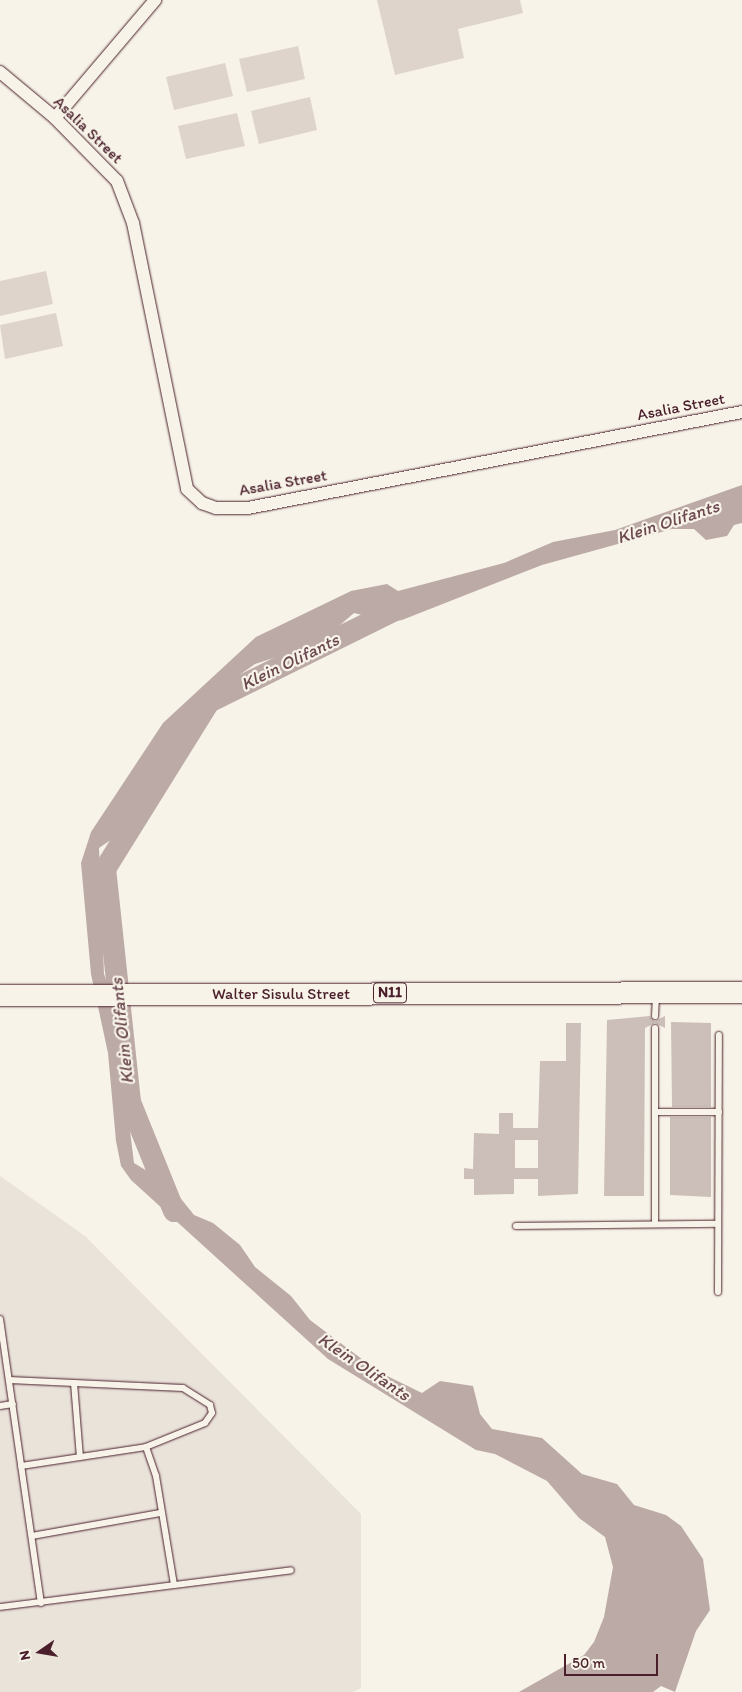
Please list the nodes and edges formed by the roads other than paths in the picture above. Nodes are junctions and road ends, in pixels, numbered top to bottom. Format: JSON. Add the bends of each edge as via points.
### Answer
{"nodes":[{"id":1,"x":155,"y":0,"type":"edge"},
{"id":2,"x":0,"y":72,"type":"edge"},
{"id":3,"x":55,"y":118,"type":"junction"},
{"id":4,"x":742,"y":412,"type":"edge"},
{"id":5,"x":656,"y":992,"type":"junction"},
{"id":6,"x":742,"y":992,"type":"edge"},
{"id":7,"x":0,"y":995,"type":"edge"},
{"id":8,"x":655,"y":1016,"type":"dead end"},
{"id":9,"x":655,"y":1028,"type":"dead end"},
{"id":10,"x":719,"y":1035,"type":"dead end"},
{"id":11,"x":655,"y":1112,"type":"junction"},
{"id":12,"x":719,"y":1112,"type":"junction"},
{"id":13,"x":655,"y":1224,"type":"junction"},
{"id":14,"x":718,"y":1224,"type":"junction"},
{"id":15,"x":516,"y":1226,"type":"dead end"},
{"id":16,"x":718,"y":1292,"type":"dead end"},
{"id":17,"x":0,"y":1319,"type":"edge"},
{"id":18,"x":3,"y":1355,"type":"edge"},
{"id":19,"x":9,"y":1380,"type":"junction"},
{"id":20,"x":74,"y":1383,"type":"junction"},
{"id":21,"x":13,"y":1404,"type":"junction"},
{"id":22,"x":0,"y":1406,"type":"edge"},
{"id":23,"x":146,"y":1447,"type":"junction"},
{"id":24,"x":80,"y":1457,"type":"junction"},
{"id":25,"x":21,"y":1466,"type":"junction"},
{"id":26,"x":160,"y":1513,"type":"junction"},
{"id":27,"x":32,"y":1536,"type":"junction"},
{"id":28,"x":291,"y":1570,"type":"dead end"},
{"id":29,"x":174,"y":1586,"type":"junction"},
{"id":30,"x":41,"y":1603,"type":"junction"},
{"id":31,"x":0,"y":1607,"type":"edge"}],
"edges":[{"from":1,"to":3,"type":"street"},
{"from":2,"to":3,"type":"street","name":"Asalia Street"},
{"from":3,"to":4,"type":"street","name":"Asalia Street","via":[[117,181],[126,201],[187,489],[202,503],[216,508],[248,508]]},
{"from":5,"to":6,"type":"highway","name":"Walter Sisulu Street","number":"N11"},
{"from":5,"to":7,"type":"highway","name":"Walter Sisulu Street","number":"N11"},
{"from":5,"to":8,"type":"lane"},
{"from":9,"to":11,"type":"lane"},
{"from":10,"to":12,"type":"lane"},
{"from":11,"to":12,"type":"lane"},
{"from":11,"to":13,"type":"lane"},
{"from":12,"to":14,"type":"lane"},
{"from":13,"to":14,"type":"lane"},
{"from":13,"to":15,"type":"lane"},
{"from":14,"to":16,"type":"lane"},
{"from":17,"to":18,"type":"lane"},
{"from":18,"to":19,"type":"lane"},
{"from":19,"to":20,"type":"lane"},
{"from":19,"to":21,"type":"lane"},
{"from":20,"to":23,"type":"lane","via":[[183,1388],[210,1405],[212,1413],[205,1423]]},
{"from":20,"to":24,"type":"lane"},
{"from":21,"to":22,"type":"lane"},
{"from":21,"to":25,"type":"lane"},
{"from":23,"to":24,"type":"lane"},
{"from":23,"to":26,"type":"lane","via":[[156,1476]]},
{"from":24,"to":25,"type":"lane"},
{"from":25,"to":27,"type":"lane"},
{"from":26,"to":27,"type":"lane"},
{"from":26,"to":29,"type":"lane"},
{"from":27,"to":30,"type":"lane"},
{"from":28,"to":29,"type":"lane"},
{"from":29,"to":30,"type":"lane"},
{"from":30,"to":31,"type":"lane"}]}
